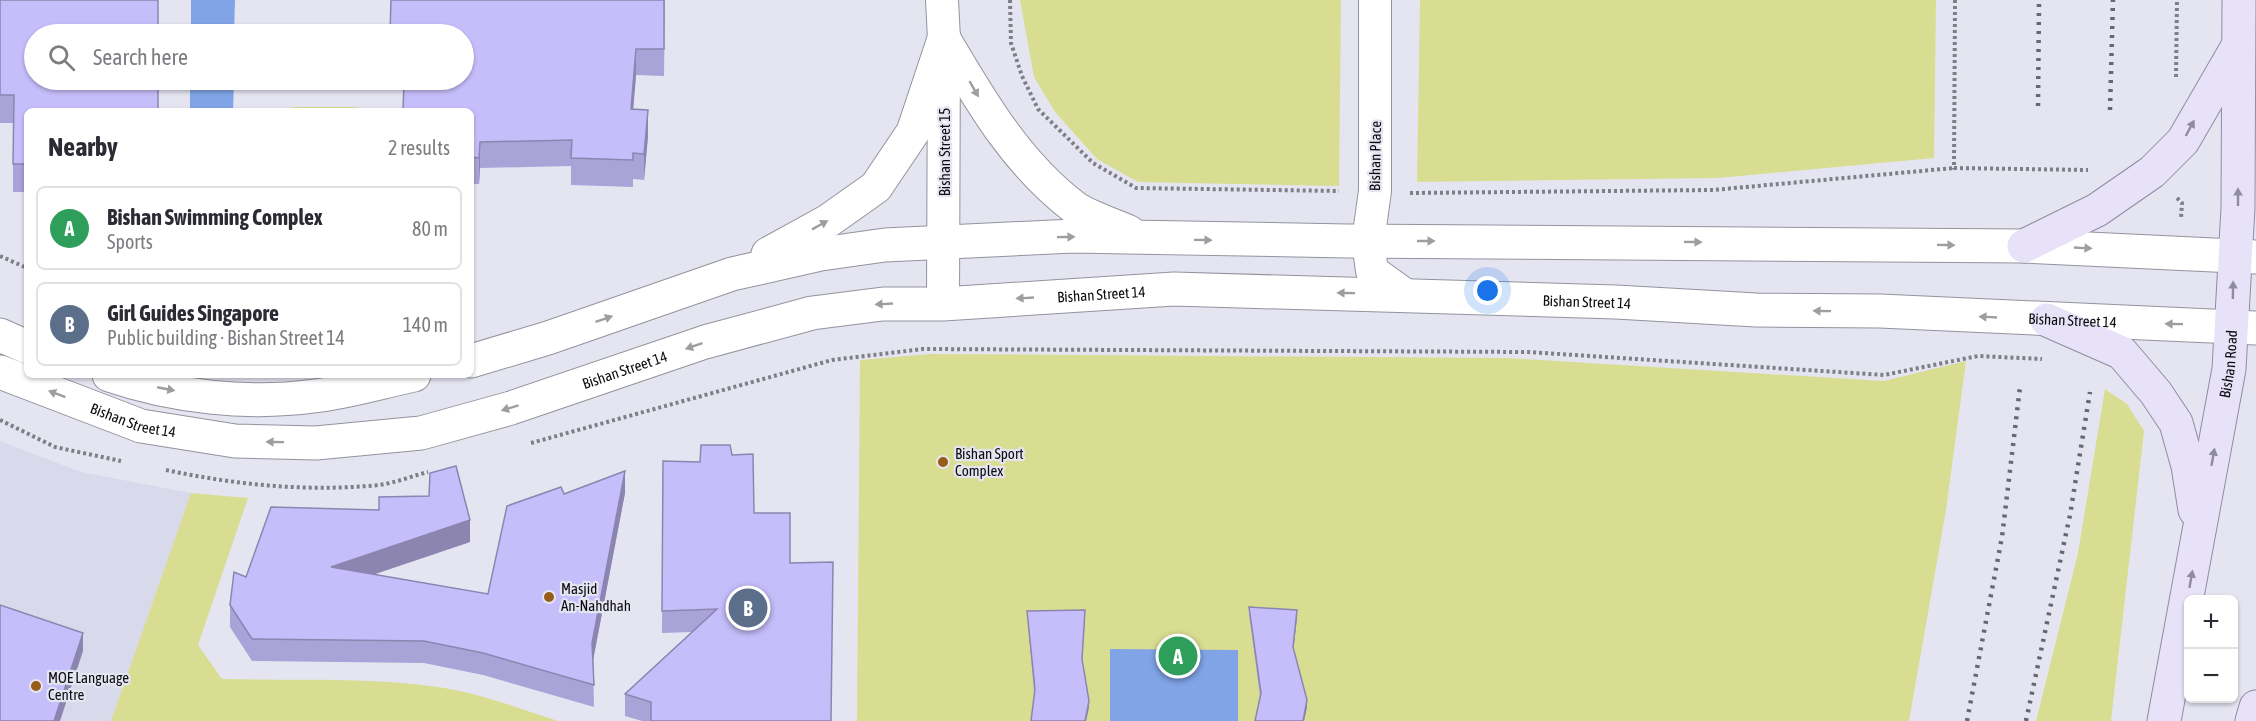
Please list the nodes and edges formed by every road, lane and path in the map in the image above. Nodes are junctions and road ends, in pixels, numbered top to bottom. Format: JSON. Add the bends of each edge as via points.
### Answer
{"nodes":[{"id":1,"x":942,"y":0,"type":"edge"},
{"id":2,"x":1010,"y":0,"type":"edge"},
{"id":3,"x":1375,"y":0,"type":"edge"},
{"id":4,"x":1955,"y":0,"type":"edge"},
{"id":5,"x":2177,"y":0,"type":"edge"},
{"id":6,"x":2239,"y":0,"type":"edge"},
{"id":7,"x":944,"y":39,"type":"junction"},
{"id":8,"x":2238,"y":46,"type":"junction"},
{"id":9,"x":2176,"y":81,"type":"dead end"},
{"id":10,"x":1954,"y":168,"type":"junction"},
{"id":11,"x":2097,"y":170,"type":"dead end"},
{"id":12,"x":1375,"y":191,"type":"junction"},
{"id":13,"x":1144,"y":239,"type":"junction"},
{"id":14,"x":1368,"y":241,"type":"junction"},
{"id":15,"x":944,"y":242,"type":"junction"},
{"id":16,"x":2024,"y":246,"type":"junction"},
{"id":17,"x":0,"y":256,"type":"edge"},
{"id":18,"x":2245,"y":256,"type":"edge"},
{"id":19,"x":24,"y":267,"type":"edge"},
{"id":20,"x":732,"y":274,"type":"junction"},
{"id":21,"x":1404,"y":294,"type":"junction"},
{"id":22,"x":943,"y":304,"type":"junction"},
{"id":23,"x":2047,"y":320,"type":"junction"},
{"id":24,"x":2244,"y":326,"type":"edge"},
{"id":25,"x":0,"y":335,"type":"edge"},
{"id":26,"x":24,"y":346,"type":"edge"},
{"id":27,"x":882,"y":353,"type":"dead end"},
{"id":28,"x":2043,"y":359,"type":"dead end"},
{"id":29,"x":474,"y":360,"type":"edge"},
{"id":30,"x":0,"y":372,"type":"edge"},
{"id":31,"x":122,"y":378,"type":"edge"},
{"id":32,"x":400,"y":378,"type":"edge"},
{"id":33,"x":2199,"y":535,"type":"junction"},
{"id":34,"x":2256,"y":707,"type":"edge"},
{"id":35,"x":2164,"y":721,"type":"edge"},
{"id":36,"x":2252,"y":721,"type":"edge"}],
"edges":[{"from":1,"to":7,"type":"street","name":"Bishan Street 15"},
{"from":2,"to":12,"type":"path","via":[[1011,44],[1038,109],[1093,162],[1136,188]]},
{"from":3,"to":12,"type":"street","name":"Bishan Place"},
{"from":4,"to":10,"type":"path"},
{"from":5,"to":9,"type":"path"},
{"from":6,"to":8,"type":"main road","name":"Bishan Road"},
{"from":7,"to":13,"type":"street","one_way":true,"via":[[984,107],[1025,162],[1076,208]]},
{"from":7,"to":15,"type":"street","name":"Bishan Street 15"},
{"from":20,"to":7,"type":"street","one_way":true,"via":[[828,222],[876,187],[913,132]]},
{"from":16,"to":8,"type":"main road","one_way":true,"via":[[2097,210],[2152,172],[2183,141]]},
{"from":18,"to":8,"type":"main road","name":"Bishan Road","one_way":true,"via":[[2238,208]]},
{"from":10,"to":11,"type":"path"},
{"from":10,"to":12,"type":"path","via":[[1713,190]]},
{"from":12,"to":14,"type":"street","name":"Bishan Place"},
{"from":13,"to":14,"type":"street","one_way":true},
{"from":15,"to":13,"type":"street","one_way":true,"via":[[1073,236]]},
{"from":14,"to":16,"type":"street","one_way":true},
{"from":14,"to":21,"type":"street","name":"Bishan Place","via":[[1372,272]]},
{"from":15,"to":20,"type":"street","via":[[885,244]]},
{"from":15,"to":22,"type":"street","name":"Bishan Street 15"},
{"from":16,"to":18,"type":"street","one_way":true},
{"from":17,"to":19,"type":"path"},
{"from":24,"to":18,"type":"main road","name":"Bishan Road","one_way":true},
{"from":29,"to":20,"type":"street","one_way":true},
{"from":21,"to":22,"type":"street","name":"Bishan Street 14","one_way":true,"via":[[1174,289]]},
{"from":23,"to":21,"type":"street","name":"Bishan Street 14","one_way":true},
{"from":22,"to":30,"type":"street","name":"Bishan Street 14","one_way":true,"via":[[883,304],[812,313],[705,342],[511,408],[421,433],[316,443],[235,441],[141,426]]},
{"from":24,"to":23,"type":"street","name":"Bishan Street 14","one_way":true},
{"from":23,"to":33,"type":"main road","via":[[2122,353],[2156,393],[2176,423],[2188,466]]},
{"from":33,"to":24,"type":"main road","name":"Bishan Road","one_way":true,"via":[[2229,369]]},
{"from":25,"to":26,"type":"street"},
{"from":27,"to":28,"type":"path","via":[[962,349],[1528,352],[1884,375],[1978,356]]},
{"from":31,"to":32,"type":"street","one_way":true,"via":[[197,395],[257,400],[315,396]]},
{"from":35,"to":33,"type":"main road","name":"Bishan Road","one_way":true},
{"from":34,"to":36,"type":"main road"}]}
